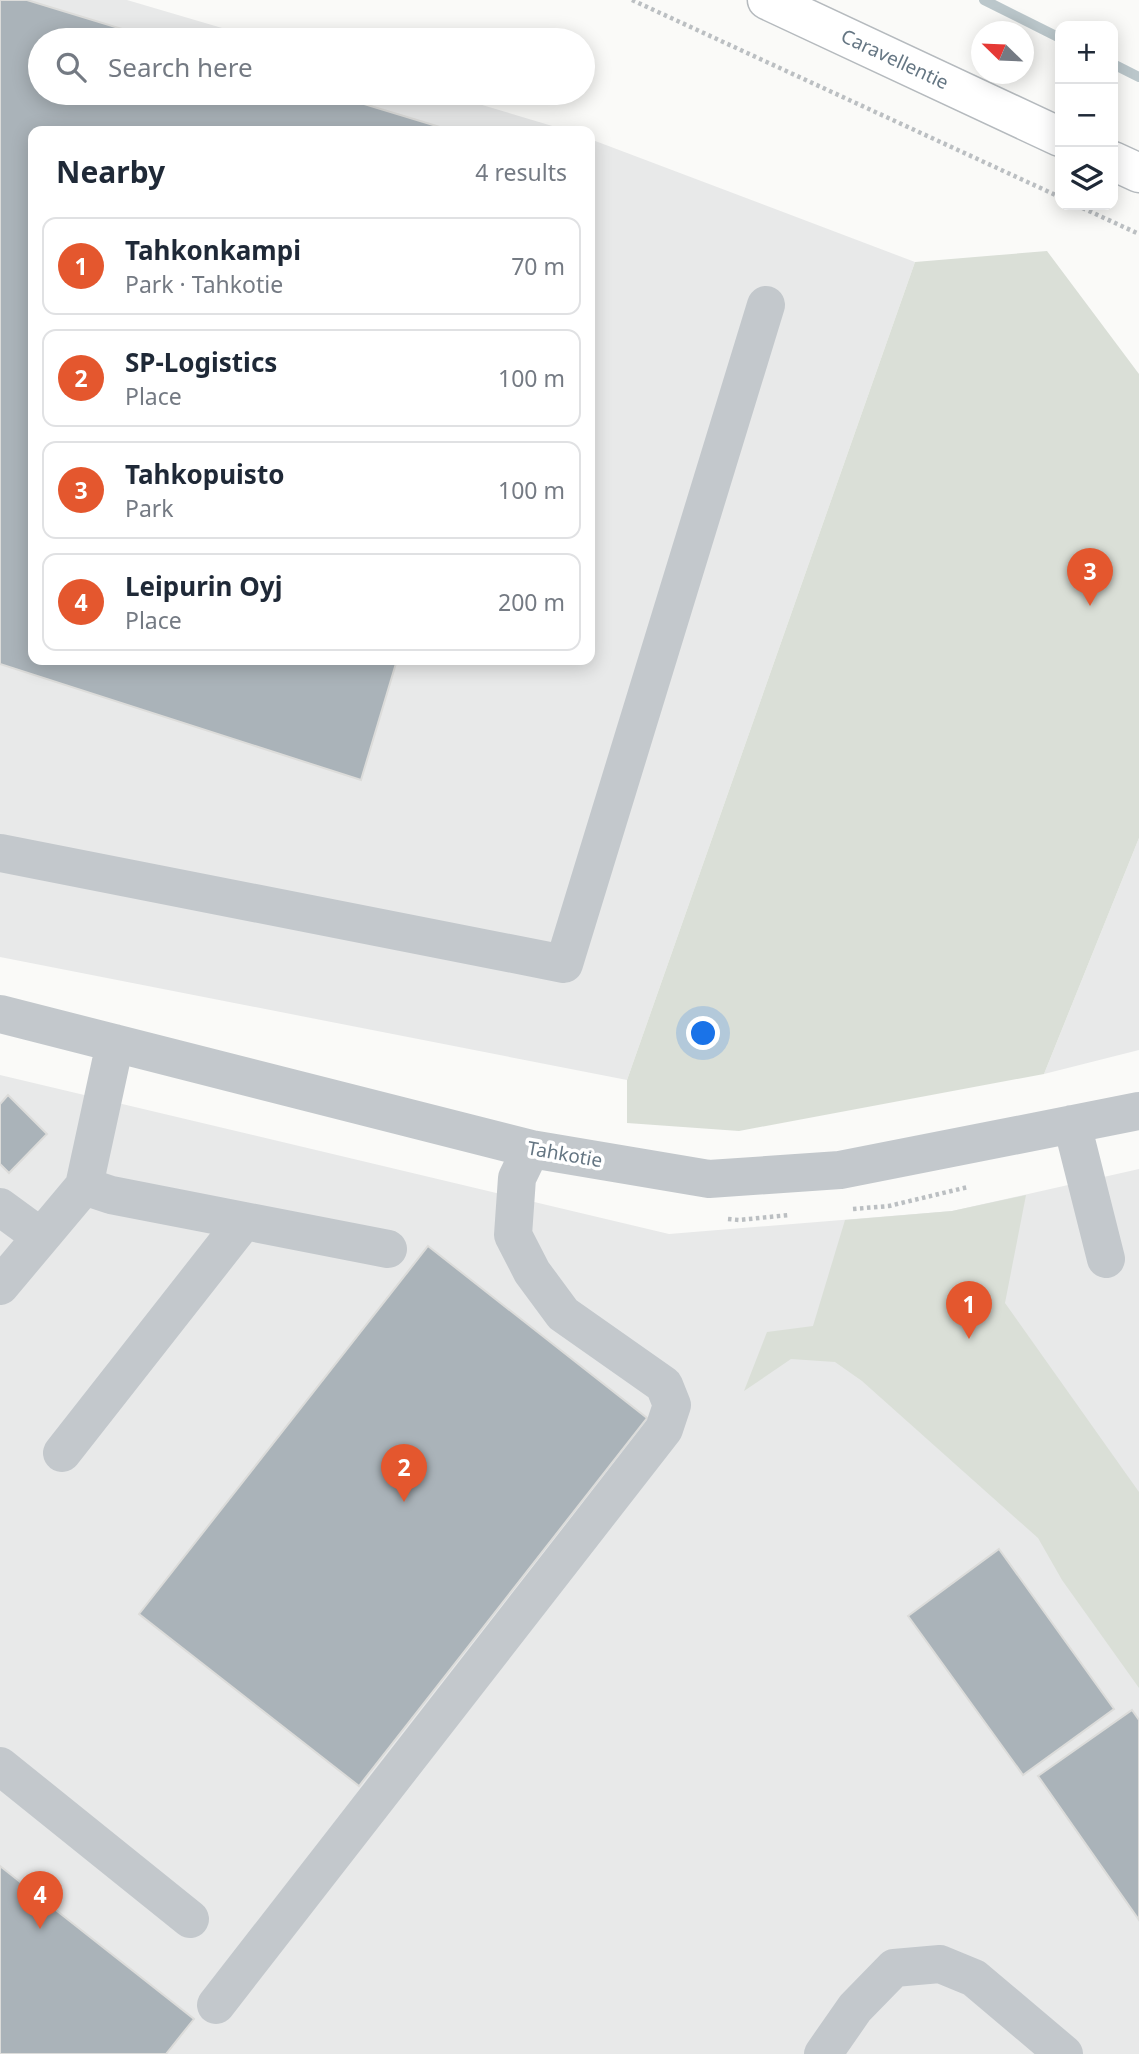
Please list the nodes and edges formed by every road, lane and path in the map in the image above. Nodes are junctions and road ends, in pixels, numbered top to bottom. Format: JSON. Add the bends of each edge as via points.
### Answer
{"nodes":[{"id":1,"x":632,"y":0,"type":"edge"},
{"id":2,"x":767,"y":0,"type":"edge"},
{"id":3,"x":1055,"y":134,"type":"edge"},
{"id":4,"x":1118,"y":163,"type":"edge"},
{"id":5,"x":1139,"y":173,"type":"edge"},
{"id":6,"x":1055,"y":195,"type":"edge"},
{"id":7,"x":1087,"y":210,"type":"edge"},
{"id":8,"x":1139,"y":234,"type":"edge"},
{"id":9,"x":766,"y":305,"type":"dead end"},
{"id":10,"x":0,"y":853,"type":"edge"},
{"id":11,"x":0,"y":1014,"type":"edge"},
{"id":12,"x":115,"y":1043,"type":"junction"},
{"id":13,"x":1139,"y":1111,"type":"edge"},
{"id":14,"x":1072,"y":1124,"type":"junction"},
{"id":15,"x":531,"y":1149,"type":"junction"},
{"id":16,"x":84,"y":1186,"type":"junction"},
{"id":17,"x":0,"y":1207,"type":"edge"},
{"id":18,"x":244,"y":1221,"type":"junction"},
{"id":19,"x":41,"y":1237,"type":"junction"},
{"id":20,"x":388,"y":1249,"type":"dead end"},
{"id":21,"x":1106,"y":1259,"type":"dead end"},
{"id":22,"x":0,"y":1286,"type":"edge"},
{"id":23,"x":62,"y":1453,"type":"dead end"},
{"id":24,"x":0,"y":1766,"type":"edge"},
{"id":25,"x":190,"y":1919,"type":"dead end"},
{"id":26,"x":216,"y":2005,"type":"dead end"},
{"id":27,"x":823,"y":2054,"type":"edge"},
{"id":28,"x":1064,"y":2054,"type":"edge"}],
"edges":[{"from":1,"to":6,"type":"path"},
{"from":2,"to":3,"type":"main road","name":"Caravellentie"},
{"from":4,"to":5,"type":"main road"},
{"from":7,"to":8,"type":"path"},
{"from":9,"to":10,"type":"street","via":[[564,964]]},
{"from":11,"to":12,"type":"street","name":"Tahkotie"},
{"from":12,"to":15,"type":"street","name":"Tahkotie"},
{"from":12,"to":16,"type":"street"},
{"from":13,"to":14,"type":"street","name":"Tahkotie"},
{"from":14,"to":15,"type":"street","name":"Tahkotie","via":[[840,1170],[709,1179]]},
{"from":14,"to":21,"type":"street"},
{"from":15,"to":26,"type":"street","via":[[517,1178],[513,1235],[532,1272],[563,1314],[664,1385],[672,1405],[664,1429]]},
{"from":16,"to":18,"type":"street"},
{"from":16,"to":19,"type":"street"},
{"from":17,"to":19,"type":"street"},
{"from":18,"to":20,"type":"street"},
{"from":18,"to":23,"type":"street"},
{"from":19,"to":22,"type":"street"},
{"from":24,"to":25,"type":"street"},
{"from":27,"to":28,"type":"street","via":[[855,2008],[894,1968],[940,1964],[974,1978]]}]}
